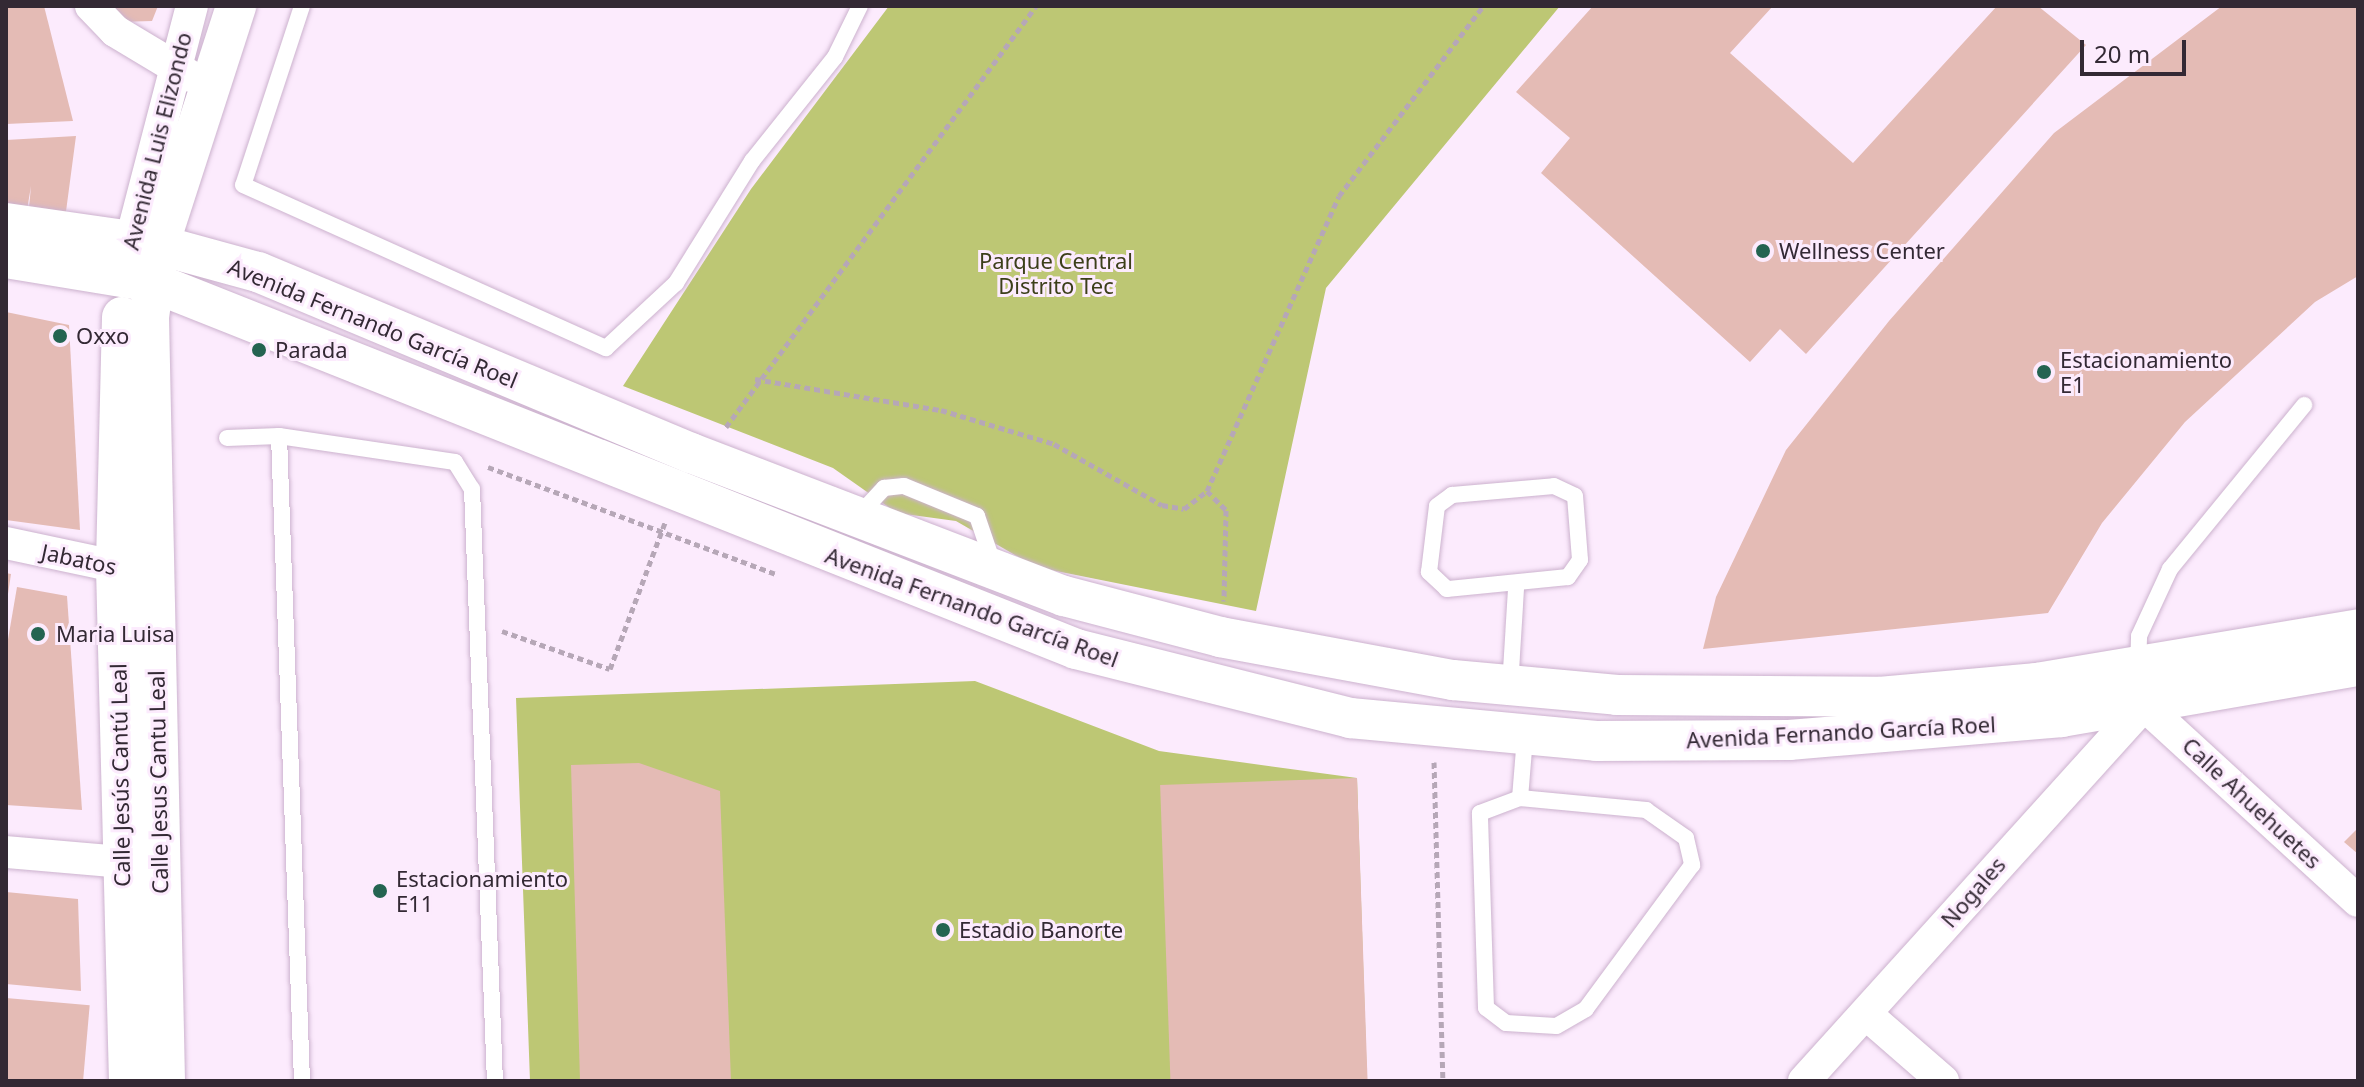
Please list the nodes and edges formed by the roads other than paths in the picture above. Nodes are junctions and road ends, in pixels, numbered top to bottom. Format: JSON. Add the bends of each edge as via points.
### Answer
{"nodes":[{"id":1,"x":91,"y":6,"type":"edge"},
{"id":2,"x":192,"y":6,"type":"edge"},
{"id":3,"x":236,"y":6,"type":"edge"},
{"id":4,"x":302,"y":6,"type":"edge"},
{"id":5,"x":860,"y":6,"type":"edge"},
{"id":6,"x":173,"y":68,"type":"junction"},
{"id":7,"x":211,"y":86,"type":"junction"},
{"id":8,"x":6,"y":223,"type":"edge"},
{"id":9,"x":6,"y":258,"type":"edge"},
{"id":10,"x":141,"y":261,"type":"junction"},
{"id":11,"x":2304,"y":405,"type":"dead end"},
{"id":12,"x":279,"y":436,"type":"junction"},
{"id":13,"x":227,"y":438,"type":"dead end"},
{"id":14,"x":6,"y":543,"type":"edge"},
{"id":15,"x":134,"y":570,"type":"junction"},
{"id":16,"x":1516,"y":588,"type":"junction"},
{"id":17,"x":2358,"y":629,"type":"edge"},
{"id":18,"x":2358,"y":666,"type":"edge"},
{"id":19,"x":2141,"y":687,"type":"junction"},
{"id":20,"x":1510,"y":688,"type":"junction"},
{"id":21,"x":1525,"y":737,"type":"junction"},
{"id":22,"x":1520,"y":798,"type":"junction"},
{"id":23,"x":6,"y":852,"type":"edge"},
{"id":24,"x":141,"y":863,"type":"junction"},
{"id":25,"x":2358,"y":901,"type":"edge"},
{"id":26,"x":1866,"y":1014,"type":"junction"},
{"id":27,"x":129,"y":1081,"type":"edge"},
{"id":28,"x":165,"y":1081,"type":"edge"},
{"id":29,"x":302,"y":1081,"type":"edge"},
{"id":30,"x":495,"y":1081,"type":"edge"},
{"id":31,"x":1804,"y":1081,"type":"edge"},
{"id":32,"x":1943,"y":1081,"type":"edge"}],
"edges":[{"from":1,"to":6,"type":"street","via":[[115,31]]},
{"from":2,"to":6,"type":"street","name":"Avenida Luis Elizondo"},
{"from":3,"to":7,"type":"street","name":"Avenida Luis Elizondo"},
{"from":4,"to":5,"type":"lane","via":[[243,185],[606,348],[676,283],[752,161],[835,57]]},
{"from":6,"to":7,"type":"street"},
{"from":6,"to":10,"type":"street","name":"Avenida Luis Elizondo"},
{"from":7,"to":10,"type":"street","name":"Avenida Luis Elizondo"},
{"from":8,"to":10,"type":"street"},
{"from":9,"to":10,"type":"street"},
{"from":10,"to":15,"type":"street","name":"Calle Jesús Cantú Leal"},
{"from":10,"to":20,"type":"street","name":"Avenida Fernando García Roel","via":[[258,272],[691,453],[995,571],[1220,637]]},
{"from":10,"to":21,"type":"street","name":"Avenida Fernando García Roel","via":[[675,496],[1076,649],[1200,686],[1433,729]]},
{"from":11,"to":19,"type":"lane","via":[[2170,569],[2139,636]]},
{"from":12,"to":13,"type":"lane"},
{"from":12,"to":29,"type":"lane"},
{"from":12,"to":30,"type":"lane","via":[[455,462],[472,489]]},
{"from":14,"to":15,"type":"street","name":"Jabatos"},
{"from":15,"to":24,"type":"street","name":"Calle Jesús Cantú Leal"},
{"from":16,"to":16,"type":"lane","via":[[1447,589],[1429,572],[1437,506],[1452,495],[1554,486],[1575,496],[1580,560],[1568,577]]},
{"from":16,"to":20,"type":"lane"},
{"from":17,"to":19,"type":"street","name":"Avenida Fernando García Roel"},
{"from":18,"to":19,"type":"street","name":"Avenida Fernando García Roel"},
{"from":19,"to":20,"type":"street","name":"Avenida Fernando García Roel","via":[[1879,697]]},
{"from":19,"to":21,"type":"street","name":"Avenida Fernando García Roel","via":[[1789,740]]},
{"from":19,"to":25,"type":"street","name":"Calle Ahuehuetes"},
{"from":19,"to":26,"type":"street","name":"Nogales"},
{"from":21,"to":22,"type":"lane"},
{"from":22,"to":22,"type":"lane","via":[[1646,810],[1686,838],[1692,865],[1586,1009],[1556,1026],[1506,1023],[1486,1008],[1480,813]]},
{"from":23,"to":24,"type":"street"},
{"from":24,"to":27,"type":"street","name":"Calle Jesús Cantú Leal"},
{"from":24,"to":28,"type":"street","name":"Calle Jesus Cantu Leal"},
{"from":26,"to":31,"type":"street","name":"Nogales"},
{"from":26,"to":32,"type":"street"}]}
